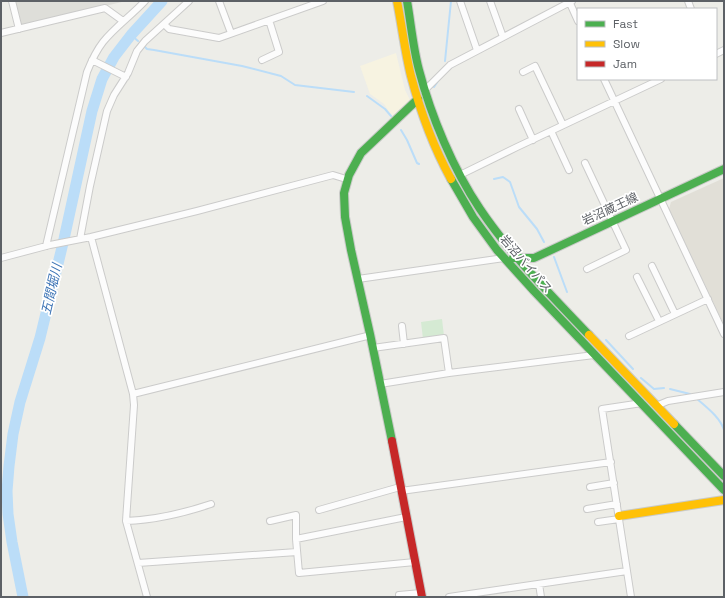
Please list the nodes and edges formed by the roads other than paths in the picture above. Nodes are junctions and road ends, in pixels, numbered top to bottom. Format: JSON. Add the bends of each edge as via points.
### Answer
{"nodes":[{"id":1,"x":12,"y":1,"type":"edge"},
{"id":2,"x":146,"y":1,"type":"edge"},
{"id":3,"x":189,"y":1,"type":"edge"},
{"id":4,"x":220,"y":1,"type":"edge"},
{"id":5,"x":323,"y":1,"type":"edge"},
{"id":6,"x":397,"y":1,"type":"edge"},
{"id":7,"x":407,"y":1,"type":"edge"},
{"id":8,"x":460,"y":1,"type":"edge"},
{"id":9,"x":490,"y":1,"type":"edge"},
{"id":10,"x":570,"y":1,"type":"edge"},
{"id":11,"x":577,"y":18,"type":"edge"},
{"id":12,"x":269,"y":20,"type":"junction"},
{"id":13,"x":123,"y":21,"type":"junction"},
{"id":14,"x":164,"y":24,"type":"junction"},
{"id":15,"x":19,"y":29,"type":"junction"},
{"id":16,"x":1,"y":33,"type":"edge"},
{"id":17,"x":231,"y":33,"type":"junction"},
{"id":18,"x":503,"y":37,"type":"junction"},
{"id":19,"x":478,"y":50,"type":"junction"},
{"id":20,"x":93,"y":60,"type":"junction"},
{"id":21,"x":262,"y":60,"type":"dead end"},
{"id":22,"x":523,"y":72,"type":"dead end"},
{"id":23,"x":124,"y":76,"type":"junction"},
{"id":24,"x":604,"y":80,"type":"edge"},
{"id":25,"x":659,"y":80,"type":"edge"},
{"id":26,"x":425,"y":90,"type":"junction"},
{"id":27,"x":418,"y":99,"type":"junction"},
{"id":28,"x":614,"y":101,"type":"junction"},
{"id":29,"x":519,"y":109,"type":"dead end"},
{"id":30,"x":563,"y":125,"type":"junction"},
{"id":31,"x":551,"y":131,"type":"junction"},
{"id":32,"x":533,"y":140,"type":"junction"},
{"id":33,"x":585,"y":163,"type":"dead end"},
{"id":34,"x":724,"y":169,"type":"edge"},
{"id":35,"x":569,"y":170,"type":"dead end"},
{"id":36,"x":460,"y":175,"type":"junction"},
{"id":37,"x":346,"y":179,"type":"junction"},
{"id":38,"x":660,"y":199,"type":"junction"},
{"id":39,"x":612,"y":221,"type":"junction"},
{"id":40,"x":91,"y":237,"type":"junction"},
{"id":41,"x":79,"y":239,"type":"junction"},
{"id":42,"x":48,"y":246,"type":"junction"},
{"id":43,"x":1,"y":258,"type":"edge"},
{"id":44,"x":504,"y":258,"type":"junction"},
{"id":45,"x":517,"y":258,"type":"junction"},
{"id":46,"x":652,"y":266,"type":"dead end"},
{"id":47,"x":587,"y":270,"type":"dead end"},
{"id":48,"x":637,"y":277,"type":"dead end"},
{"id":49,"x":358,"y":279,"type":"junction"},
{"id":50,"x":708,"y":299,"type":"junction"},
{"id":51,"x":675,"y":314,"type":"junction"},
{"id":52,"x":659,"y":321,"type":"junction"},
{"id":53,"x":402,"y":326,"type":"dead end"},
{"id":54,"x":724,"y":334,"type":"edge"},
{"id":55,"x":371,"y":336,"type":"junction"},
{"id":56,"x":629,"y":336,"type":"dead end"},
{"id":57,"x":404,"y":344,"type":"junction"},
{"id":58,"x":373,"y":348,"type":"junction"},
{"id":59,"x":594,"y":355,"type":"junction"},
{"id":60,"x":449,"y":373,"type":"junction"},
{"id":61,"x":380,"y":384,"type":"junction"},
{"id":62,"x":724,"y":392,"type":"edge"},
{"id":63,"x":133,"y":394,"type":"junction"},
{"id":64,"x":642,"y":403,"type":"junction"},
{"id":65,"x":656,"y":406,"type":"junction"},
{"id":66,"x":611,"y":462,"type":"junction"},
{"id":67,"x":724,"y":476,"type":"edge"},
{"id":68,"x":614,"y":484,"type":"junction"},
{"id":69,"x":590,"y":487,"type":"dead end"},
{"id":70,"x":401,"y":489,"type":"junction"},
{"id":71,"x":724,"y":490,"type":"edge"},
{"id":72,"x":724,"y":500,"type":"edge"},
{"id":73,"x":211,"y":504,"type":"dead end"},
{"id":74,"x":617,"y":504,"type":"junction"},
{"id":75,"x":588,"y":509,"type":"dead end"},
{"id":76,"x":319,"y":510,"type":"dead end"},
{"id":77,"x":619,"y":517,"type":"junction"},
{"id":78,"x":406,"y":518,"type":"junction"},
{"id":79,"x":126,"y":521,"type":"junction"},
{"id":80,"x":270,"y":521,"type":"dead end"},
{"id":81,"x":598,"y":522,"type":"dead end"},
{"id":82,"x":296,"y":539,"type":"junction"},
{"id":83,"x":297,"y":552,"type":"junction"},
{"id":84,"x":415,"y":562,"type":"junction"},
{"id":85,"x":138,"y":563,"type":"junction"},
{"id":86,"x":627,"y":571,"type":"junction"},
{"id":87,"x":539,"y":584,"type":"junction"},
{"id":88,"x":399,"y":595,"type":"dead end"},
{"id":89,"x":421,"y":595,"type":"edge"},
{"id":90,"x":147,"y":597,"type":"edge"},
{"id":91,"x":449,"y":597,"type":"edge"},
{"id":92,"x":541,"y":597,"type":"edge"},
{"id":93,"x":631,"y":597,"type":"edge"}],
"edges":[{"from":1,"to":15,"type":"street"},
{"from":2,"to":13,"type":"street"},
{"from":3,"to":14,"type":"street"},
{"from":4,"to":17,"type":"street"},
{"from":5,"to":12,"type":"street"},
{"from":6,"to":27,"type":"main road","name":"岩沼バイパス"},
{"from":7,"to":26,"type":"main road","name":"岩沼バイパス","via":[[414,52]]},
{"from":8,"to":19,"type":"street"},
{"from":9,"to":18,"type":"street"},
{"from":10,"to":11,"type":"street"},
{"from":10,"to":18,"type":"street"},
{"from":12,"to":17,"type":"street"},
{"from":12,"to":21,"type":"street","via":[[279,52]]},
{"from":13,"to":15,"type":"street","via":[[105,8]]},
{"from":13,"to":20,"type":"street","via":[[103,42]]},
{"from":14,"to":17,"type":"street","via":[[169,29],[219,38]]},
{"from":14,"to":23,"type":"street","via":[[137,51]]},
{"from":15,"to":16,"type":"street"},
{"from":18,"to":19,"type":"street"},
{"from":19,"to":26,"type":"street","via":[[450,65]]},
{"from":20,"to":23,"type":"street"},
{"from":20,"to":42,"type":"street","via":[[87,72]]},
{"from":22,"to":30,"type":"street","via":[[534,66]]},
{"from":23,"to":41,"type":"street","via":[[107,110]]},
{"from":24,"to":28,"type":"street"},
{"from":25,"to":28,"type":"street"},
{"from":26,"to":27,"type":"street"},
{"from":26,"to":36,"type":"main road","name":"岩沼バイパス"},
{"from":27,"to":37,"type":"main road","via":[[361,153]]},
{"from":27,"to":44,"type":"main road","name":"岩沼バイパス","via":[[448,173],[474,217]]},
{"from":28,"to":30,"type":"street"},
{"from":28,"to":38,"type":"street"},
{"from":29,"to":32,"type":"street"},
{"from":30,"to":31,"type":"street"},
{"from":31,"to":32,"type":"street"},
{"from":31,"to":35,"type":"street"},
{"from":32,"to":36,"type":"street"},
{"from":33,"to":39,"type":"street"},
{"from":34,"to":38,"type":"main road","name":"岩沼蔵王線"},
{"from":36,"to":45,"type":"main road","name":"岩沼バイパス","via":[[480,209]]},
{"from":37,"to":40,"type":"street","via":[[333,175]]},
{"from":37,"to":49,"type":"main road","via":[[344,199],[347,226]]},
{"from":38,"to":39,"type":"main road","name":"岩沼蔵王線"},
{"from":38,"to":50,"type":"street"},
{"from":39,"to":45,"type":"main road","name":"岩沼蔵王線","via":[[534,258]]},
{"from":39,"to":47,"type":"street","via":[[626,250]]},
{"from":40,"to":41,"type":"street"},
{"from":40,"to":63,"type":"street"},
{"from":41,"to":42,"type":"street"},
{"from":42,"to":43,"type":"street"},
{"from":44,"to":45,"type":"main road","name":"岩沼蔵王線"},
{"from":44,"to":49,"type":"street"},
{"from":44,"to":59,"type":"main road","name":"岩沼バイパス"},
{"from":45,"to":65,"type":"main road","name":"岩沼バイパス"},
{"from":46,"to":51,"type":"street"},
{"from":48,"to":52,"type":"street"},
{"from":49,"to":55,"type":"main road"},
{"from":50,"to":51,"type":"street"},
{"from":50,"to":54,"type":"street"},
{"from":51,"to":52,"type":"street"},
{"from":52,"to":56,"type":"street"},
{"from":53,"to":57,"type":"street"},
{"from":55,"to":58,"type":"main road"},
{"from":55,"to":63,"type":"street"},
{"from":57,"to":58,"type":"street"},
{"from":57,"to":60,"type":"street","via":[[444,338]]},
{"from":58,"to":61,"type":"main road"},
{"from":59,"to":60,"type":"street"},
{"from":59,"to":64,"type":"main road","name":"岩沼バイパス"},
{"from":60,"to":61,"type":"street"},
{"from":61,"to":70,"type":"main road"},
{"from":62,"to":65,"type":"street","via":[[668,401]]},
{"from":63,"to":79,"type":"street"},
{"from":64,"to":66,"type":"street","via":[[602,410]]},
{"from":64,"to":71,"type":"main road","name":"岩沼バイパス"},
{"from":65,"to":67,"type":"main road","name":"岩沼バイパス"},
{"from":66,"to":68,"type":"street"},
{"from":66,"to":70,"type":"street"},
{"from":68,"to":69,"type":"street"},
{"from":68,"to":74,"type":"street"},
{"from":70,"to":76,"type":"street"},
{"from":70,"to":78,"type":"main road"},
{"from":72,"to":77,"type":"main road"},
{"from":73,"to":79,"type":"street","via":[[143,520]]},
{"from":74,"to":75,"type":"street"},
{"from":74,"to":77,"type":"street"},
{"from":77,"to":81,"type":"street"},
{"from":77,"to":86,"type":"street"},
{"from":78,"to":82,"type":"street"},
{"from":78,"to":84,"type":"main road"},
{"from":79,"to":85,"type":"street"},
{"from":80,"to":82,"type":"street","via":[[296,515]]},
{"from":82,"to":83,"type":"street"},
{"from":83,"to":84,"type":"street","via":[[299,573]]},
{"from":83,"to":85,"type":"street"},
{"from":84,"to":89,"type":"main road"},
{"from":85,"to":90,"type":"street"},
{"from":86,"to":87,"type":"street"},
{"from":86,"to":93,"type":"street"},
{"from":87,"to":91,"type":"street"},
{"from":87,"to":92,"type":"street"},
{"from":88,"to":89,"type":"street"}]}
